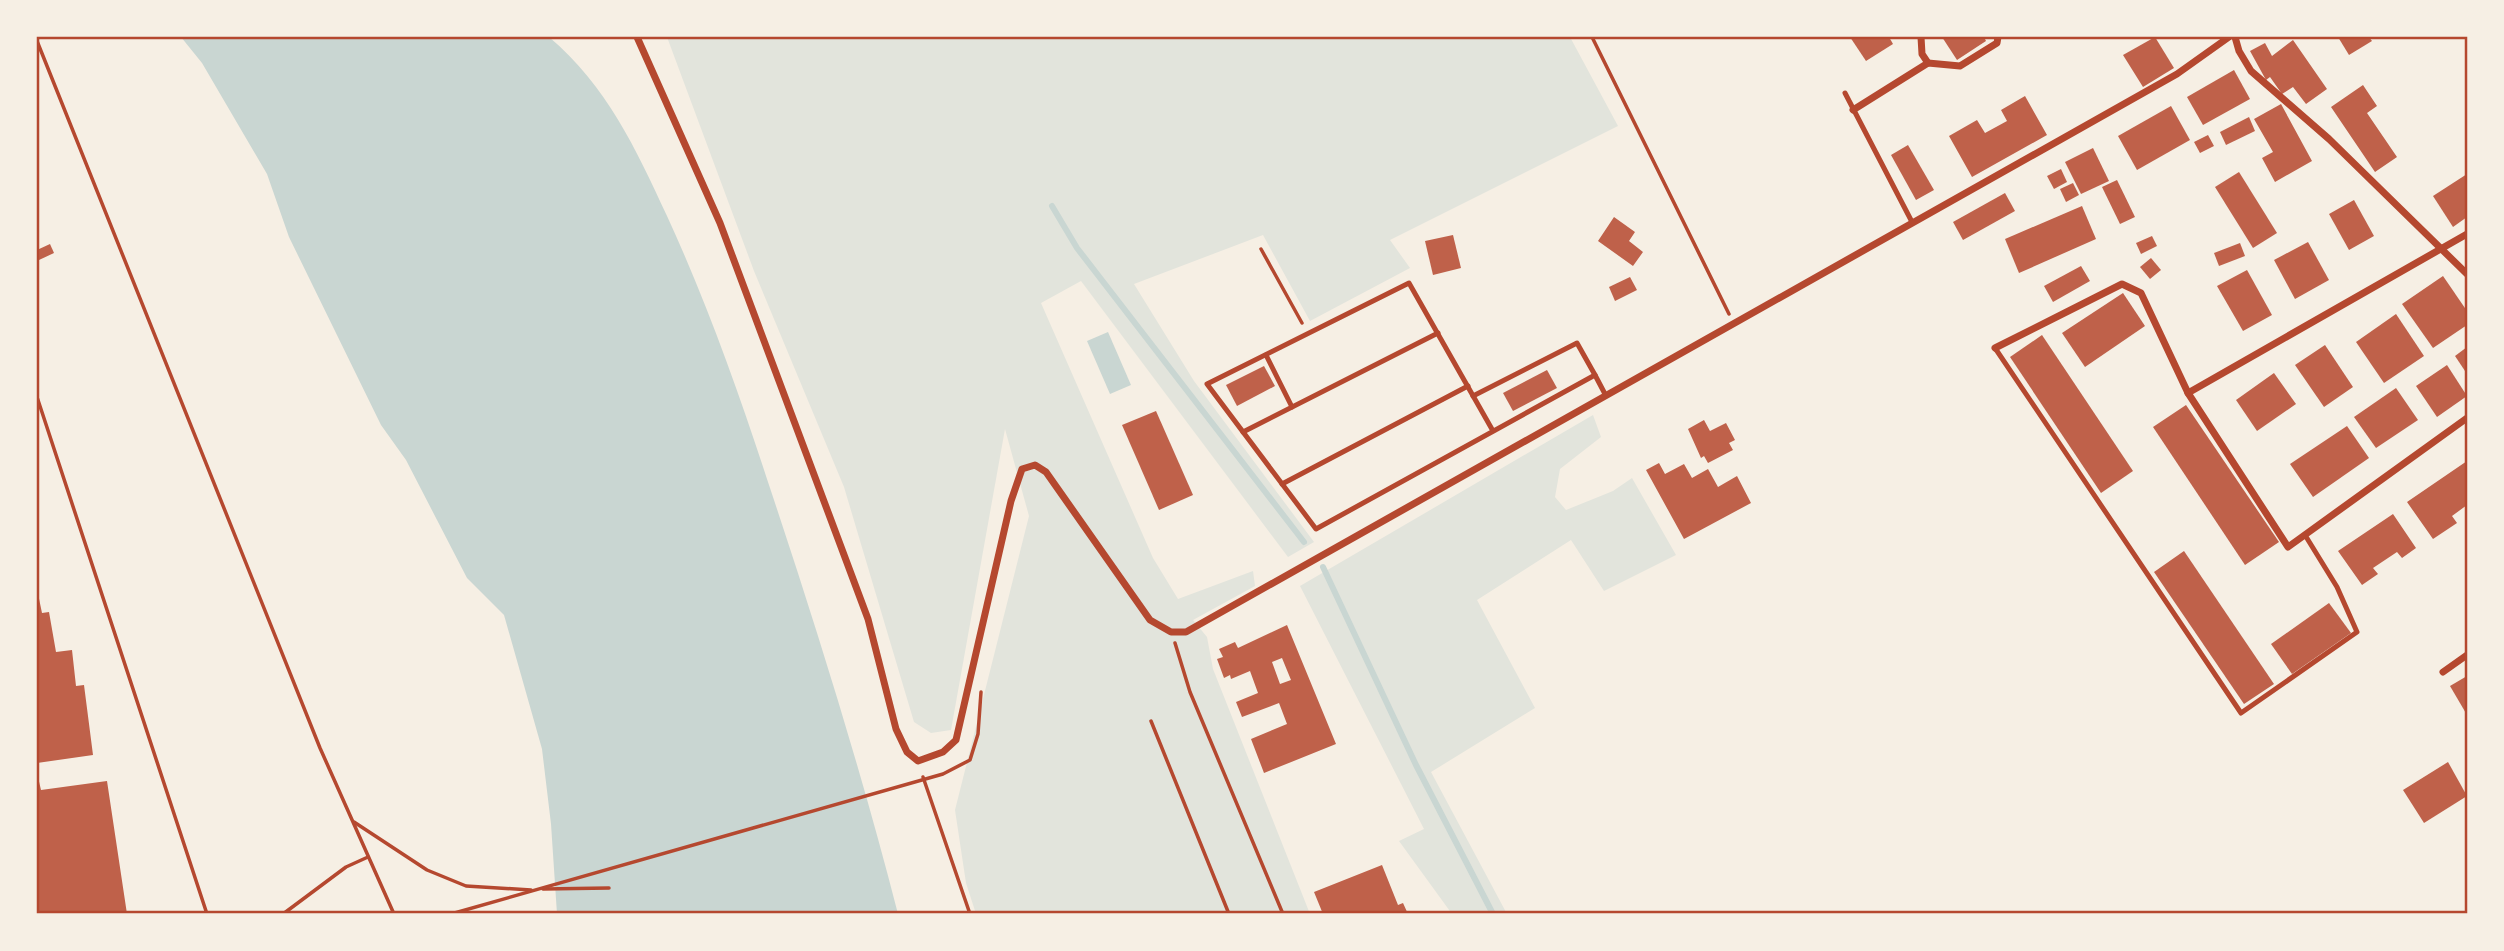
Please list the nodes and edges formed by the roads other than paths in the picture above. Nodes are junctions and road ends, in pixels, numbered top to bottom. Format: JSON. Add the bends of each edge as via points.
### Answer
{"nodes":[{"id":1,"x":637,"y":37,"type":"edge"},
{"id":2,"x":1921,"y":37,"type":"edge"},
{"id":3,"x":1998,"y":37,"type":"edge"},
{"id":4,"x":2229,"y":37,"type":"edge"},
{"id":5,"x":2235,"y":37,"type":"edge"},
{"id":6,"x":1927,"y":63,"type":"junction"},
{"id":7,"x":1844,"y":93,"type":"dead end"},
{"id":8,"x":1853,"y":110,"type":"junction"},
{"id":9,"x":1912,"y":222,"type":"junction"},
{"id":10,"x":2467,"y":234,"type":"edge"},
{"id":11,"x":2442,"y":249,"type":"junction"},
{"id":12,"x":2467,"y":274,"type":"edge"},
{"id":13,"x":1437,"y":333,"type":"junction"},
{"id":14,"x":1995,"y":348,"type":"joint"},
{"id":15,"x":1266,"y":355,"type":"junction"},
{"id":16,"x":1595,"y":375,"type":"junction"},
{"id":17,"x":1468,"y":386,"type":"junction"},
{"id":18,"x":2188,"y":393,"type":"junction"},
{"id":19,"x":1605,"y":394,"type":"junction"},
{"id":20,"x":1473,"y":396,"type":"junction"},
{"id":21,"x":1292,"y":407,"type":"junction"},
{"id":22,"x":2467,"y":418,"type":"edge"},
{"id":23,"x":1493,"y":431,"type":"junction"},
{"id":24,"x":1243,"y":432,"type":"junction"},
{"id":25,"x":1282,"y":484,"type":"junction"},
{"id":26,"x":2305,"y":535,"type":"junction"},
{"id":27,"x":2467,"y":655,"type":"edge"},
{"id":28,"x":2443,"y":672,"type":"dead end"}],
"edges":[{"from":1,"to":19,"type":"street","via":[[720,223],[867,619],[896,729],[907,752],[918,761],[943,752],[956,740],[1022,468],[1035,465],[1046,472],[1150,620],[1171,632],[1186,632]]},
{"from":2,"to":6,"type":"street"},
{"from":3,"to":6,"type":"street","via":[[1997,43],[1960,66]]},
{"from":4,"to":9,"type":"street","via":[[2177,74]]},
{"from":5,"to":11,"type":"street","via":[[2250,71],[2329,139]]},
{"from":6,"to":8,"type":"street"},
{"from":7,"to":8,"type":"lane"},
{"from":8,"to":9,"type":"lane"},
{"from":9,"to":19,"type":"street"},
{"from":10,"to":11,"type":"street"},
{"from":11,"to":12,"type":"street"},
{"from":11,"to":18,"type":"street"},
{"from":13,"to":15,"type":"lane","via":[[1409,283]]},
{"from":13,"to":17,"type":"lane"},
{"from":13,"to":21,"type":"lane"},
{"from":14,"to":18,"type":"street","via":[[2122,284],[2141,293]]},
{"from":14,"to":26,"type":"lane","via":[[2241,713],[2357,632],[2337,587]]},
{"from":15,"to":21,"type":"lane"},
{"from":15,"to":24,"type":"lane","via":[[1207,384]]},
{"from":16,"to":19,"type":"lane"},
{"from":16,"to":20,"type":"lane","via":[[1577,343]]},
{"from":16,"to":23,"type":"lane"},
{"from":17,"to":20,"type":"lane"},
{"from":17,"to":25,"type":"lane"},
{"from":18,"to":26,"type":"street","via":[[2288,547]]},
{"from":20,"to":23,"type":"lane"},
{"from":21,"to":24,"type":"lane"},
{"from":22,"to":26,"type":"street"},
{"from":23,"to":25,"type":"lane","via":[[1316,529]]},
{"from":24,"to":25,"type":"lane"},
{"from":27,"to":28,"type":"street"}]}
